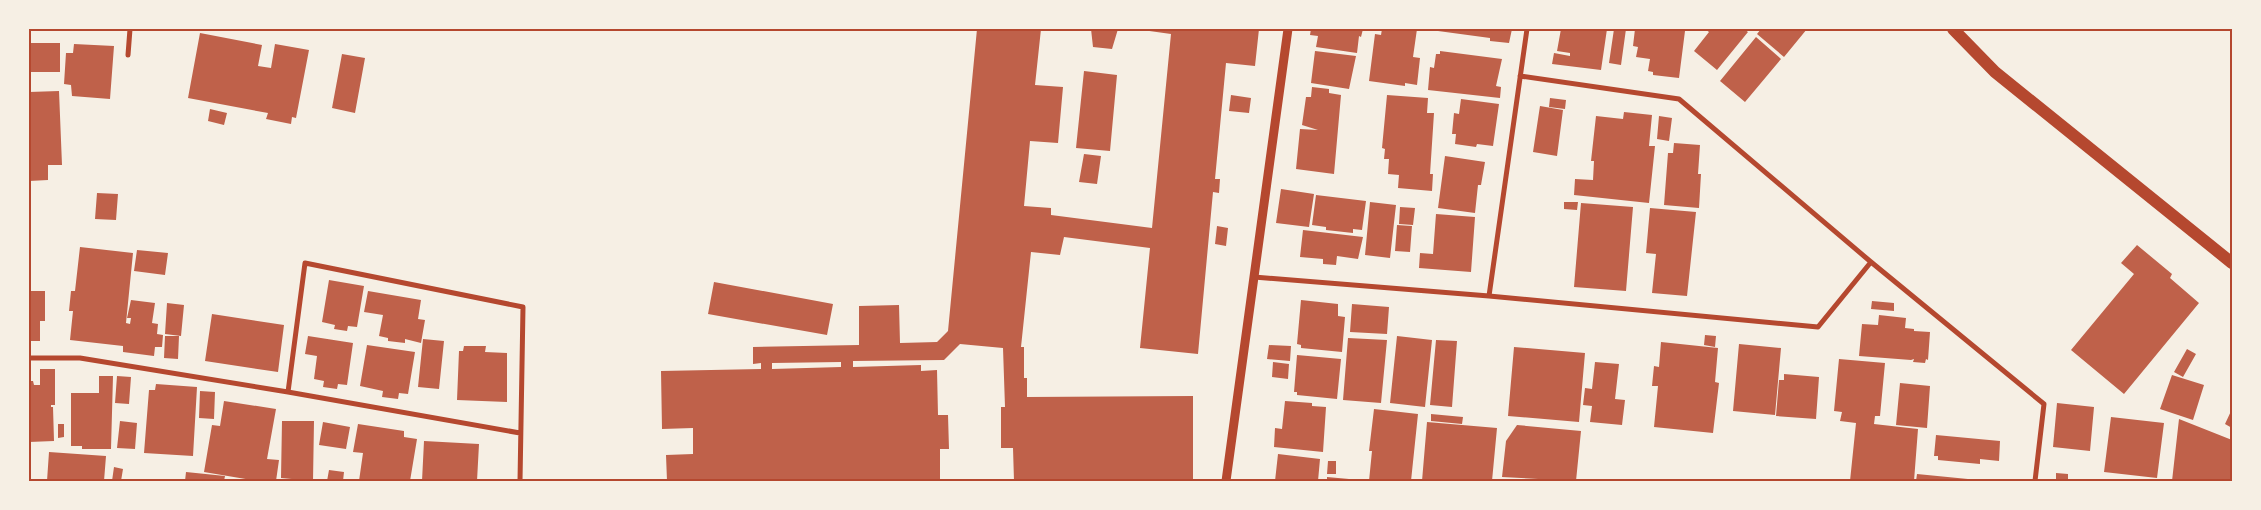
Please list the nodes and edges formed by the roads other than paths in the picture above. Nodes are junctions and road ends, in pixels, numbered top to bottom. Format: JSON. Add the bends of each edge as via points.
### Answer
{"nodes":[{"id":1,"x":130,"y":29,"type":"edge"},
{"id":2,"x":1288,"y":29,"type":"edge"},
{"id":3,"x":1527,"y":29,"type":"edge"},
{"id":4,"x":1953,"y":29,"type":"edge"},
{"id":5,"x":128,"y":55,"type":"dead end"},
{"id":6,"x":1520,"y":76,"type":"junction"},
{"id":7,"x":1871,"y":262,"type":"junction"},
{"id":8,"x":2232,"y":263,"type":"edge"},
{"id":9,"x":1254,"y":277,"type":"junction"},
{"id":10,"x":1489,"y":296,"type":"junction"},
{"id":11,"x":29,"y":358,"type":"edge"},
{"id":12,"x":288,"y":392,"type":"junction"},
{"id":13,"x":520,"y":433,"type":"junction"},
{"id":14,"x":520,"y":481,"type":"edge"},
{"id":15,"x":1226,"y":481,"type":"edge"},
{"id":16,"x":2036,"y":481,"type":"edge"}],
"edges":[{"from":1,"to":5,"type":"street"},
{"from":2,"to":9,"type":"street"},
{"from":3,"to":6,"type":"street"},
{"from":4,"to":8,"type":"main road","via":[[1995,72]]},
{"from":6,"to":7,"type":"street","via":[[1678,98]]},
{"from":6,"to":10,"type":"street"},
{"from":7,"to":10,"type":"street","via":[[1818,327]]},
{"from":7,"to":16,"type":"street","via":[[2044,404]]},
{"from":9,"to":10,"type":"street"},
{"from":9,"to":15,"type":"street"},
{"from":11,"to":12,"type":"street","via":[[80,358]]},
{"from":12,"to":13,"type":"street"},
{"from":12,"to":13,"type":"street","via":[[306,263],[523,308]]},
{"from":13,"to":14,"type":"street"}]}
